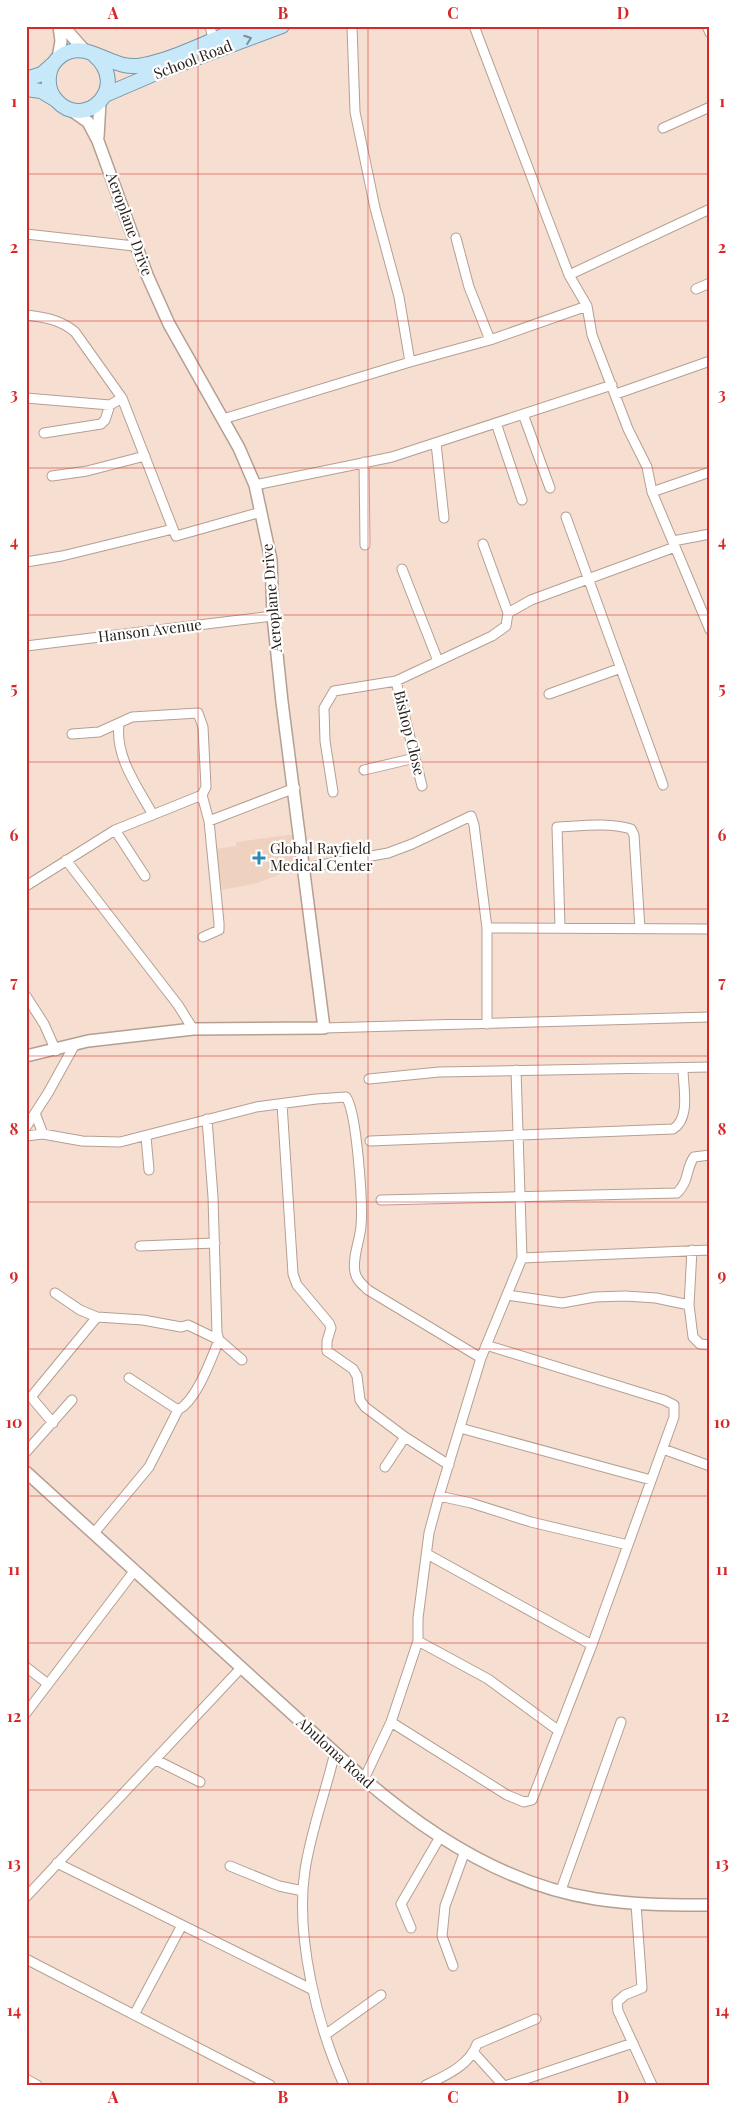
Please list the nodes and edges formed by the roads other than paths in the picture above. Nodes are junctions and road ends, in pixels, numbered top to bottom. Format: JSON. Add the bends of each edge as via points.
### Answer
{"nodes":[{"id":1,"x":59,"y":26,"type":"edge"},
{"id":2,"x":63,"y":26,"type":"edge"},
{"id":3,"x":247,"y":26,"type":"edge"},
{"id":4,"x":282,"y":26,"type":"edge"},
{"id":5,"x":352,"y":26,"type":"edge"},
{"id":6,"x":474,"y":26,"type":"edge"},
{"id":7,"x":707,"y":26,"type":"edge"},
{"id":8,"x":211,"y":33,"type":"edge"},
{"id":9,"x":710,"y":33,"type":"edge"},
{"id":10,"x":90,"y":53,"type":"junction"},
{"id":11,"x":56,"y":60,"type":"junction"},
{"id":12,"x":26,"y":79,"type":"edge"},
{"id":13,"x":26,"y":89,"type":"edge"},
{"id":14,"x":102,"y":99,"type":"junction"},
{"id":15,"x":56,"y":100,"type":"junction"},
{"id":16,"x":710,"y":107,"type":"edge"},
{"id":17,"x":71,"y":110,"type":"junction"},
{"id":18,"x":663,"y":128,"type":"dead end"},
{"id":19,"x":98,"y":141,"type":"junction"},
{"id":20,"x":710,"y":209,"type":"edge"},
{"id":21,"x":26,"y":234,"type":"edge"},
{"id":22,"x":456,"y":238,"type":"dead end"},
{"id":23,"x":134,"y":246,"type":"junction"},
{"id":24,"x":569,"y":275,"type":"junction"},
{"id":25,"x":710,"y":283,"type":"edge"},
{"id":26,"x":696,"y":289,"type":"dead end"},
{"id":27,"x":587,"y":306,"type":"junction"},
{"id":28,"x":26,"y":315,"type":"edge"},
{"id":29,"x":490,"y":340,"type":"junction"},
{"id":30,"x":710,"y":361,"type":"edge"},
{"id":31,"x":410,"y":362,"type":"junction"},
{"id":32,"x":612,"y":385,"type":"junction"},
{"id":33,"x":616,"y":394,"type":"junction"},
{"id":34,"x":26,"y":398,"type":"edge"},
{"id":35,"x":122,"y":398,"type":"junction"},
{"id":36,"x":110,"y":405,"type":"junction"},
{"id":37,"x":523,"y":414,"type":"junction"},
{"id":38,"x":223,"y":419,"type":"junction"},
{"id":39,"x":496,"y":423,"type":"junction"},
{"id":40,"x":44,"y":433,"type":"dead end"},
{"id":41,"x":436,"y":443,"type":"junction"},
{"id":42,"x":145,"y":456,"type":"junction"},
{"id":43,"x":364,"y":462,"type":"junction"},
{"id":44,"x":710,"y":472,"type":"edge"},
{"id":45,"x":52,"y":476,"type":"dead end"},
{"id":46,"x":255,"y":485,"type":"junction"},
{"id":47,"x":550,"y":488,"type":"dead end"},
{"id":48,"x":652,"y":492,"type":"junction"},
{"id":49,"x":522,"y":500,"type":"dead end"},
{"id":50,"x":261,"y":512,"type":"junction"},
{"id":51,"x":444,"y":518,"type":"dead end"},
{"id":52,"x":566,"y":518,"type":"dead end"},
{"id":53,"x":174,"y":529,"type":"junction"},
{"id":54,"x":710,"y":534,"type":"edge"},
{"id":55,"x":483,"y":544,"type":"dead end"},
{"id":56,"x":674,"y":544,"type":"junction"},
{"id":57,"x":365,"y":545,"type":"dead end"},
{"id":58,"x":26,"y":562,"type":"edge"},
{"id":59,"x":402,"y":569,"type":"dead end"},
{"id":60,"x":589,"y":579,"type":"junction"},
{"id":61,"x":508,"y":613,"type":"junction"},
{"id":62,"x":273,"y":616,"type":"junction"},
{"id":63,"x":710,"y":630,"type":"edge"},
{"id":64,"x":26,"y":646,"type":"edge"},
{"id":65,"x":438,"y":661,"type":"junction"},
{"id":66,"x":621,"y":668,"type":"junction"},
{"id":67,"x":396,"y":680,"type":"junction"},
{"id":68,"x":550,"y":694,"type":"dead end"},
{"id":69,"x":119,"y":724,"type":"junction"},
{"id":70,"x":72,"y":734,"type":"dead end"},
{"id":71,"x":415,"y":758,"type":"junction"},
{"id":72,"x":364,"y":770,"type":"dead end"},
{"id":73,"x":663,"y":784,"type":"dead end"},
{"id":74,"x":422,"y":786,"type":"dead end"},
{"id":75,"x":294,"y":788,"type":"junction"},
{"id":76,"x":333,"y":792,"type":"dead end"},
{"id":77,"x":202,"y":795,"type":"junction"},
{"id":78,"x":152,"y":815,"type":"junction"},
{"id":79,"x":209,"y":821,"type":"junction"},
{"id":80,"x":114,"y":830,"type":"junction"},
{"id":81,"x":66,"y":860,"type":"junction"},
{"id":82,"x":304,"y":868,"type":"junction"},
{"id":83,"x":145,"y":876,"type":"dead end"},
{"id":84,"x":26,"y":886,"type":"edge"},
{"id":85,"x":560,"y":927,"type":"junction"},
{"id":86,"x":487,"y":928,"type":"junction"},
{"id":87,"x":640,"y":929,"type":"junction"},
{"id":88,"x":710,"y":929,"type":"edge"},
{"id":89,"x":203,"y":937,"type":"dead end"},
{"id":90,"x":26,"y":996,"type":"edge"},
{"id":91,"x":710,"y":1017,"type":"edge"},
{"id":92,"x":487,"y":1024,"type":"junction"},
{"id":93,"x":324,"y":1028,"type":"junction"},
{"id":94,"x":193,"y":1029,"type":"junction"},
{"id":95,"x":74,"y":1046,"type":"junction"},
{"id":96,"x":56,"y":1051,"type":"junction"},
{"id":97,"x":26,"y":1056,"type":"edge"},
{"id":98,"x":710,"y":1067,"type":"edge"},
{"id":99,"x":683,"y":1069,"type":"junction"},
{"id":100,"x":516,"y":1070,"type":"junction"},
{"id":101,"x":369,"y":1079,"type":"dead end"},
{"id":102,"x":282,"y":1104,"type":"junction"},
{"id":103,"x":35,"y":1113,"type":"junction"},
{"id":104,"x":207,"y":1120,"type":"junction"},
{"id":105,"x":26,"y":1127,"type":"edge"},
{"id":106,"x":43,"y":1134,"type":"junction"},
{"id":107,"x":518,"y":1134,"type":"junction"},
{"id":108,"x":26,"y":1136,"type":"edge"},
{"id":109,"x":146,"y":1137,"type":"junction"},
{"id":110,"x":370,"y":1141,"type":"dead end"},
{"id":111,"x":710,"y":1155,"type":"edge"},
{"id":112,"x":149,"y":1170,"type":"dead end"},
{"id":113,"x":521,"y":1197,"type":"junction"},
{"id":114,"x":381,"y":1200,"type":"dead end"},
{"id":115,"x":215,"y":1243,"type":"junction"},
{"id":116,"x":140,"y":1246,"type":"dead end"},
{"id":117,"x":692,"y":1250,"type":"junction"},
{"id":118,"x":710,"y":1250,"type":"edge"},
{"id":119,"x":522,"y":1258,"type":"junction"},
{"id":120,"x":55,"y":1293,"type":"dead end"},
{"id":121,"x":507,"y":1295,"type":"junction"},
{"id":122,"x":689,"y":1305,"type":"junction"},
{"id":123,"x":97,"y":1317,"type":"junction"},
{"id":124,"x":219,"y":1340,"type":"junction"},
{"id":125,"x":710,"y":1345,"type":"edge"},
{"id":126,"x":486,"y":1346,"type":"junction"},
{"id":127,"x":481,"y":1358,"type":"junction"},
{"id":128,"x":242,"y":1360,"type":"dead end"},
{"id":129,"x":129,"y":1378,"type":"dead end"},
{"id":130,"x":72,"y":1400,"type":"dead end"},
{"id":131,"x":178,"y":1410,"type":"junction"},
{"id":132,"x":53,"y":1423,"type":"junction"},
{"id":133,"x":460,"y":1428,"type":"junction"},
{"id":134,"x":405,"y":1437,"type":"junction"},
{"id":135,"x":663,"y":1449,"type":"junction"},
{"id":136,"x":26,"y":1452,"type":"edge"},
{"id":137,"x":449,"y":1465,"type":"junction"},
{"id":138,"x":710,"y":1466,"type":"edge"},
{"id":139,"x":385,"y":1467,"type":"dead end"},
{"id":140,"x":26,"y":1472,"type":"edge"},
{"id":141,"x":651,"y":1480,"type":"junction"},
{"id":142,"x":439,"y":1496,"type":"junction"},
{"id":143,"x":94,"y":1533,"type":"junction"},
{"id":144,"x":628,"y":1545,"type":"junction"},
{"id":145,"x":428,"y":1554,"type":"junction"},
{"id":146,"x":135,"y":1570,"type":"junction"},
{"id":147,"x":418,"y":1641,"type":"junction"},
{"id":148,"x":592,"y":1645,"type":"junction"},
{"id":149,"x":26,"y":1667,"type":"edge"},
{"id":150,"x":241,"y":1668,"type":"junction"},
{"id":151,"x":48,"y":1684,"type":"junction"},
{"id":152,"x":26,"y":1713,"type":"edge"},
{"id":153,"x":391,"y":1722,"type":"junction"},
{"id":154,"x":621,"y":1722,"type":"dead end"},
{"id":155,"x":559,"y":1732,"type":"junction"},
{"id":156,"x":335,"y":1752,"type":"junction"},
{"id":157,"x":156,"y":1760,"type":"junction"},
{"id":158,"x":364,"y":1778,"type":"junction"},
{"id":159,"x":200,"y":1782,"type":"dead end"},
{"id":160,"x":440,"y":1837,"type":"junction"},
{"id":161,"x":465,"y":1851,"type":"junction"},
{"id":162,"x":57,"y":1863,"type":"junction"},
{"id":163,"x":230,"y":1866,"type":"dead end"},
{"id":164,"x":561,"y":1890,"type":"junction"},
{"id":165,"x":303,"y":1891,"type":"junction"},
{"id":166,"x":26,"y":1897,"type":"edge"},
{"id":167,"x":636,"y":1904,"type":"junction"},
{"id":168,"x":710,"y":1905,"type":"edge"},
{"id":169,"x":182,"y":1925,"type":"junction"},
{"id":170,"x":411,"y":1928,"type":"dead end"},
{"id":171,"x":26,"y":1959,"type":"edge"},
{"id":172,"x":453,"y":1966,"type":"dead end"},
{"id":173,"x":313,"y":1990,"type":"junction"},
{"id":174,"x":381,"y":1995,"type":"dead end"},
{"id":175,"x":134,"y":2015,"type":"junction"},
{"id":176,"x":536,"y":2019,"type":"dead end"},
{"id":177,"x":325,"y":2035,"type":"junction"},
{"id":178,"x":633,"y":2043,"type":"junction"},
{"id":179,"x":474,"y":2053,"type":"junction"},
{"id":180,"x":26,"y":2079,"type":"edge"},
{"id":181,"x":37,"y":2085,"type":"edge"},
{"id":182,"x":270,"y":2085,"type":"edge"},
{"id":183,"x":344,"y":2085,"type":"edge"},
{"id":184,"x":426,"y":2085,"type":"edge"},
{"id":185,"x":503,"y":2085,"type":"edge"},
{"id":186,"x":508,"y":2085,"type":"edge"},
{"id":187,"x":652,"y":2085,"type":"edge"}],
"edges":[{"from":1,"to":11,"type":"street","via":[[61,41]]},
{"from":2,"to":10,"type":"street"},
{"from":3,"to":8,"type":"main road"},
{"from":14,"to":4,"type":"main road","name":"School Road","one_way":true,"via":[[156,73]]},
{"from":5,"to":31,"type":"street","via":[[354,112],[399,297]]},
{"from":6,"to":24,"type":"street"},
{"from":7,"to":9,"type":"street"},
{"from":8,"to":10,"type":"main road","via":[[156,62],[137,66],[118,64]]},
{"from":10,"to":11,"type":"main road","via":[[75,50]]},
{"from":10,"to":14,"type":"main road","via":[[103,62],[108,73],[109,84]]},
{"from":11,"to":12,"type":"main road","via":[[42,74]]},
{"from":11,"to":15,"type":"main road","via":[[48,78]]},
{"from":13,"to":15,"type":"main road","via":[[41,91]]},
{"from":14,"to":17,"type":"main road","via":[[86,109]]},
{"from":14,"to":19,"type":"street"},
{"from":15,"to":17,"type":"main road"},
{"from":16,"to":18,"type":"street"},
{"from":17,"to":19,"type":"street","via":[[88,122]]},
{"from":19,"to":23,"type":"street","name":"Aeroplane Drive"},
{"from":20,"to":24,"type":"street"},
{"from":21,"to":23,"type":"street"},
{"from":22,"to":29,"type":"street","via":[[469,287]]},
{"from":23,"to":38,"type":"street","name":"Aeroplane Drive","via":[[169,324]]},
{"from":24,"to":27,"type":"street"},
{"from":25,"to":26,"type":"street"},
{"from":27,"to":29,"type":"street"},
{"from":27,"to":32,"type":"street","via":[[592,335]]},
{"from":28,"to":35,"type":"street","via":[[45,317],[65,324],[75,332]]},
{"from":29,"to":31,"type":"street"},
{"from":30,"to":33,"type":"street"},
{"from":31,"to":38,"type":"street"},
{"from":32,"to":33,"type":"street"},
{"from":32,"to":37,"type":"street"},
{"from":33,"to":48,"type":"street","via":[[628,429],[647,467]]},
{"from":34,"to":36,"type":"street"},
{"from":35,"to":36,"type":"street"},
{"from":35,"to":42,"type":"street"},
{"from":36,"to":40,"type":"street","via":[[101,424]]},
{"from":37,"to":39,"type":"street"},
{"from":37,"to":47,"type":"street"},
{"from":38,"to":46,"type":"street","name":"Aeroplane Drive"},
{"from":39,"to":41,"type":"street"},
{"from":39,"to":49,"type":"street"},
{"from":41,"to":43,"type":"street"},
{"from":41,"to":51,"type":"street"},
{"from":42,"to":45,"type":"street","via":[[88,471]]},
{"from":42,"to":53,"type":"street"},
{"from":43,"to":46,"type":"street"},
{"from":43,"to":57,"type":"street"},
{"from":44,"to":48,"type":"street"},
{"from":46,"to":50,"type":"street","name":"Aeroplane Drive"},
{"from":48,"to":56,"type":"street"},
{"from":50,"to":53,"type":"street","via":[[176,536]]},
{"from":50,"to":62,"type":"street","name":"Aeroplane Drive","via":[[271,560]]},
{"from":52,"to":60,"type":"street"},
{"from":53,"to":58,"type":"street"},
{"from":54,"to":56,"type":"street"},
{"from":55,"to":61,"type":"street"},
{"from":56,"to":60,"type":"street"},
{"from":56,"to":63,"type":"street"},
{"from":59,"to":65,"type":"street"},
{"from":60,"to":61,"type":"street","via":[[531,600]]},
{"from":60,"to":66,"type":"street"},
{"from":61,"to":65,"type":"street","via":[[506,626],[492,636]]},
{"from":62,"to":64,"type":"street","name":"Hanson Avenue"},
{"from":62,"to":75,"type":"street","name":"Aeroplane Drive"},
{"from":65,"to":67,"type":"street"},
{"from":66,"to":68,"type":"street"},
{"from":66,"to":73,"type":"street"},
{"from":67,"to":71,"type":"street","name":"Bishop Close"},
{"from":67,"to":76,"type":"street","via":[[334,691],[328,700],[324,708],[325,741]]},
{"from":69,"to":70,"type":"street","via":[[99,732]]},
{"from":69,"to":77,"type":"street","via":[[132,717],[198,713],[203,728],[205,762],[206,787]]},
{"from":69,"to":78,"type":"street","via":[[117,738],[124,761]]},
{"from":71,"to":72,"type":"street"},
{"from":71,"to":74,"type":"street","name":"Bishop Close"},
{"from":75,"to":79,"type":"street"},
{"from":75,"to":82,"type":"street","name":"Aeroplane Drive"},
{"from":77,"to":78,"type":"street"},
{"from":77,"to":79,"type":"street"},
{"from":78,"to":80,"type":"street"},
{"from":79,"to":89,"type":"street","via":[[219,930]]},
{"from":80,"to":81,"type":"street"},
{"from":80,"to":83,"type":"street"},
{"from":81,"to":84,"type":"street"},
{"from":81,"to":94,"type":"street"},
{"from":82,"to":86,"type":"street","via":[[388,853],[471,816]]},
{"from":82,"to":93,"type":"street","name":"Aeroplane Drive"},
{"from":85,"to":86,"type":"street"},
{"from":85,"to":87,"type":"street"},
{"from":85,"to":87,"type":"street","via":[[557,827],[598,826],[631,829],[634,835]]},
{"from":86,"to":92,"type":"street"},
{"from":87,"to":88,"type":"street"},
{"from":90,"to":96,"type":"street"},
{"from":91,"to":92,"type":"street"},
{"from":92,"to":93,"type":"street"},
{"from":93,"to":94,"type":"street"},
{"from":94,"to":95,"type":"street","via":[[88,1041]]},
{"from":95,"to":96,"type":"street"},
{"from":95,"to":103,"type":"street"},
{"from":96,"to":97,"type":"street"},
{"from":98,"to":99,"type":"street"},
{"from":99,"to":100,"type":"street"},
{"from":99,"to":107,"type":"street","via":[[684,1113],[679,1125],[672,1129]]},
{"from":100,"to":101,"type":"street","via":[[440,1072]]},
{"from":100,"to":107,"type":"street"},
{"from":102,"to":104,"type":"street"},
{"from":102,"to":127,"type":"street","via":[[346,1097],[353,1119],[361,1201],[361,1226],[354,1270],[358,1280],[368,1290]]},
{"from":102,"to":134,"type":"street","via":[[297,1285],[329,1323],[331,1334],[327,1351],[353,1369],[360,1400]]},
{"from":103,"to":105,"type":"street"},
{"from":103,"to":106,"type":"street"},
{"from":104,"to":109,"type":"street"},
{"from":104,"to":115,"type":"street"},
{"from":106,"to":108,"type":"street"},
{"from":106,"to":109,"type":"street","via":[[102,1143]]},
{"from":107,"to":110,"type":"street"},
{"from":107,"to":113,"type":"street"},
{"from":109,"to":112,"type":"street"},
{"from":111,"to":113,"type":"street","via":[[694,1157],[686,1185],[677,1193]]},
{"from":113,"to":114,"type":"street"},
{"from":113,"to":119,"type":"street"},
{"from":115,"to":116,"type":"street"},
{"from":115,"to":124,"type":"street"},
{"from":117,"to":118,"type":"street"},
{"from":117,"to":119,"type":"street"},
{"from":117,"to":122,"type":"street"},
{"from":119,"to":121,"type":"street"},
{"from":120,"to":123,"type":"street"},
{"from":121,"to":122,"type":"street","via":[[562,1303],[625,1296]]},
{"from":121,"to":126,"type":"street"},
{"from":122,"to":125,"type":"street","via":[[693,1337],[700,1344]]},
{"from":123,"to":124,"type":"street","via":[[188,1325]]},
{"from":123,"to":132,"type":"street","via":[[31,1397]]},
{"from":124,"to":128,"type":"street"},
{"from":124,"to":131,"type":"street","via":[[202,1379]]},
{"from":126,"to":127,"type":"street"},
{"from":126,"to":135,"type":"street","via":[[674,1405],[674,1417]]},
{"from":127,"to":133,"type":"street"},
{"from":129,"to":131,"type":"street"},
{"from":130,"to":132,"type":"street"},
{"from":131,"to":143,"type":"street","via":[[149,1467]]},
{"from":132,"to":136,"type":"street"},
{"from":133,"to":137,"type":"street"},
{"from":133,"to":141,"type":"street"},
{"from":134,"to":137,"type":"street"},
{"from":134,"to":139,"type":"street"},
{"from":135,"to":138,"type":"street"},
{"from":135,"to":141,"type":"street"},
{"from":137,"to":142,"type":"street"},
{"from":140,"to":143,"type":"street","name":"Abuloma Road"},
{"from":141,"to":144,"type":"street"},
{"from":142,"to":144,"type":"street"},
{"from":142,"to":145,"type":"street"},
{"from":143,"to":146,"type":"street","name":"Abuloma Road"},
{"from":144,"to":148,"type":"street"},
{"from":145,"to":147,"type":"street","via":[[418,1618]]},
{"from":145,"to":148,"type":"street"},
{"from":146,"to":150,"type":"street","name":"Abuloma Road"},
{"from":146,"to":151,"type":"street"},
{"from":147,"to":153,"type":"street"},
{"from":147,"to":155,"type":"street","via":[[488,1679]]},
{"from":148,"to":155,"type":"street"},
{"from":149,"to":151,"type":"street"},
{"from":150,"to":156,"type":"street","name":"Abuloma Road"},
{"from":150,"to":157,"type":"street"},
{"from":151,"to":152,"type":"street"},
{"from":153,"to":155,"type":"street","via":[[507,1795],[524,1802],[532,1800],[538,1791]]},
{"from":153,"to":158,"type":"street"},
{"from":154,"to":164,"type":"street"},
{"from":156,"to":158,"type":"street","name":"Abuloma Road"},
{"from":156,"to":165,"type":"street","via":[[305,1869]]},
{"from":157,"to":159,"type":"street"},
{"from":157,"to":162,"type":"street"},
{"from":158,"to":160,"type":"street","name":"Abuloma Road"},
{"from":160,"to":161,"type":"street","name":"Abuloma Road"},
{"from":160,"to":170,"type":"street","via":[[401,1904]]},
{"from":161,"to":164,"type":"street","name":"Abuloma Road","via":[[520,1878]]},
{"from":161,"to":172,"type":"street","via":[[445,1906],[442,1936]]},
{"from":162,"to":166,"type":"street"},
{"from":162,"to":169,"type":"street"},
{"from":163,"to":165,"type":"street","via":[[279,1886]]},
{"from":164,"to":167,"type":"street","name":"Abuloma Road","via":[[595,1899]]},
{"from":165,"to":173,"type":"street","via":[[303,1920]]},
{"from":167,"to":168,"type":"street","name":"Abuloma Road"},
{"from":167,"to":178,"type":"street","via":[[642,1988],[617,2002],[620,2017]]},
{"from":169,"to":173,"type":"street"},
{"from":169,"to":175,"type":"street"},
{"from":171,"to":175,"type":"street"},
{"from":173,"to":177,"type":"street"},
{"from":174,"to":177,"type":"street"},
{"from":175,"to":182,"type":"street"},
{"from":176,"to":179,"type":"street","via":[[476,2044]]},
{"from":177,"to":183,"type":"street"},
{"from":178,"to":186,"type":"street"},
{"from":178,"to":187,"type":"street"},
{"from":179,"to":184,"type":"street","via":[[461,2065]]},
{"from":179,"to":185,"type":"street"},
{"from":180,"to":181,"type":"street"}]}
